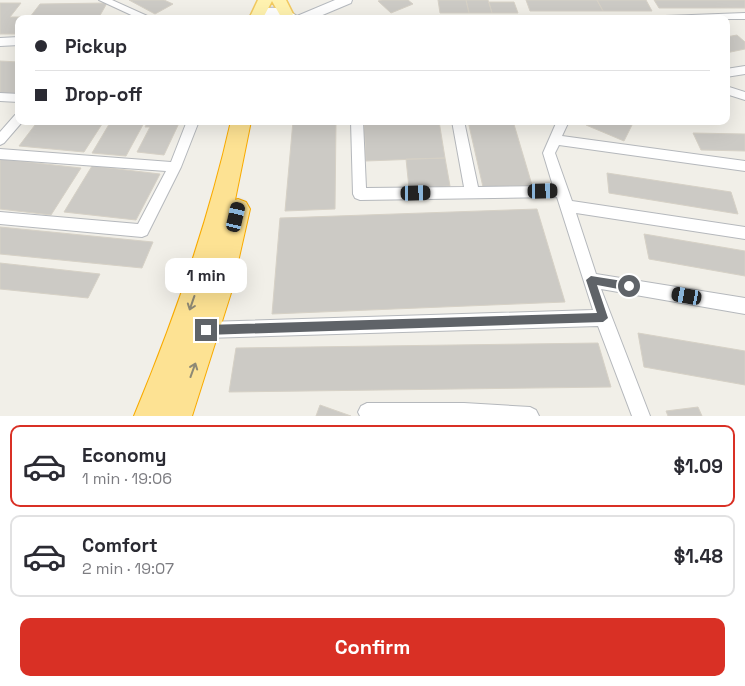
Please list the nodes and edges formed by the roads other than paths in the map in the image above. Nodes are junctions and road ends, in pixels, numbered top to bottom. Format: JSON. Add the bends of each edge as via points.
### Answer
{"nodes":[{"id":1,"x":104,"y":0,"type":"edge"},
{"id":2,"x":265,"y":0,"type":"edge"},
{"id":3,"x":279,"y":0,"type":"edge"},
{"id":4,"x":321,"y":0,"type":"edge"},
{"id":5,"x":346,"y":0,"type":"edge"},
{"id":6,"x":140,"y":15,"type":"edge"},
{"id":7,"x":256,"y":15,"type":"edge"},
{"id":8,"x":261,"y":15,"type":"edge"},
{"id":9,"x":284,"y":15,"type":"edge"},
{"id":10,"x":288,"y":15,"type":"edge"},
{"id":11,"x":291,"y":15,"type":"edge"},
{"id":12,"x":311,"y":15,"type":"edge"},
{"id":13,"x":730,"y":16,"type":"edge"},
{"id":14,"x":745,"y":16,"type":"edge"},
{"id":15,"x":15,"y":41,"type":"edge"},
{"id":16,"x":0,"y":42,"type":"edge"},
{"id":17,"x":15,"y":49,"type":"edge"},
{"id":18,"x":0,"y":50,"type":"edge"},
{"id":19,"x":745,"y":70,"type":"edge"},
{"id":20,"x":730,"y":72,"type":"edge"},
{"id":21,"x":730,"y":91,"type":"edge"},
{"id":22,"x":745,"y":96,"type":"edge"},
{"id":23,"x":0,"y":97,"type":"edge"},
{"id":24,"x":15,"y":98,"type":"edge"},
{"id":25,"x":15,"y":123,"type":"edge"},
{"id":26,"x":191,"y":125,"type":"edge"},
{"id":27,"x":240,"y":125,"type":"edge"},
{"id":28,"x":254,"y":125,"type":"edge"},
{"id":29,"x":357,"y":125,"type":"edge"},
{"id":30,"x":459,"y":125,"type":"edge"},
{"id":31,"x":561,"y":125,"type":"edge"},
{"id":32,"x":0,"y":140,"type":"edge"},
{"id":33,"x":555,"y":140,"type":"junction"},
{"id":34,"x":0,"y":154,"type":"edge"},
{"id":35,"x":745,"y":166,"type":"edge"},
{"id":36,"x":175,"y":167,"type":"junction"},
{"id":37,"x":561,"y":191,"type":"junction"},
{"id":38,"x":472,"y":192,"type":"junction"},
{"id":39,"x":566,"y":206,"type":"junction"},
{"id":40,"x":0,"y":218,"type":"edge"},
{"id":41,"x":745,"y":233,"type":"edge"},
{"id":42,"x":591,"y":280,"type":"junction"},
{"id":43,"x":745,"y":306,"type":"edge"},
{"id":44,"x":603,"y":318,"type":"junction"},
{"id":45,"x":206,"y":330,"type":"junction"},
{"id":46,"x":366,"y":412,"type":"dead end"},
{"id":47,"x":150,"y":416,"type":"edge"},
{"id":48,"x":176,"y":416,"type":"edge"},
{"id":49,"x":530,"y":416,"type":"edge"},
{"id":50,"x":641,"y":416,"type":"edge"}],
"edges":[{"from":1,"to":6,"type":"street"},
{"from":2,"to":7,"type":"main road"},
{"from":3,"to":10,"type":"main road"},
{"from":4,"to":11,"type":"street"},
{"from":5,"to":12,"type":"street"},
{"from":8,"to":9,"type":"street","via":[[269,12]]},
{"from":13,"to":14,"type":"street"},
{"from":15,"to":16,"type":"street"},
{"from":17,"to":18,"type":"street"},
{"from":19,"to":20,"type":"street"},
{"from":21,"to":22,"type":"street"},
{"from":23,"to":24,"type":"street"},
{"from":25,"to":32,"type":"street"},
{"from":26,"to":36,"type":"street"},
{"from":27,"to":47,"type":"highway","one_way":true,"via":[[219,222]]},
{"from":28,"to":45,"type":"highway","via":[[240,202]]},
{"from":29,"to":38,"type":"street","via":[[360,194]]},
{"from":30,"to":38,"type":"street"},
{"from":31,"to":33,"type":"street"},
{"from":33,"to":35,"type":"street"},
{"from":33,"to":37,"type":"street","via":[[549,153]]},
{"from":34,"to":36,"type":"street"},
{"from":36,"to":40,"type":"street","via":[[142,231]]},
{"from":37,"to":38,"type":"street"},
{"from":37,"to":39,"type":"street"},
{"from":39,"to":41,"type":"street"},
{"from":39,"to":42,"type":"street"},
{"from":42,"to":43,"type":"street"},
{"from":42,"to":44,"type":"street"},
{"from":44,"to":45,"type":"street"},
{"from":44,"to":50,"type":"street"},
{"from":48,"to":45,"type":"highway","one_way":true},
{"from":46,"to":49,"type":"street"}]}
